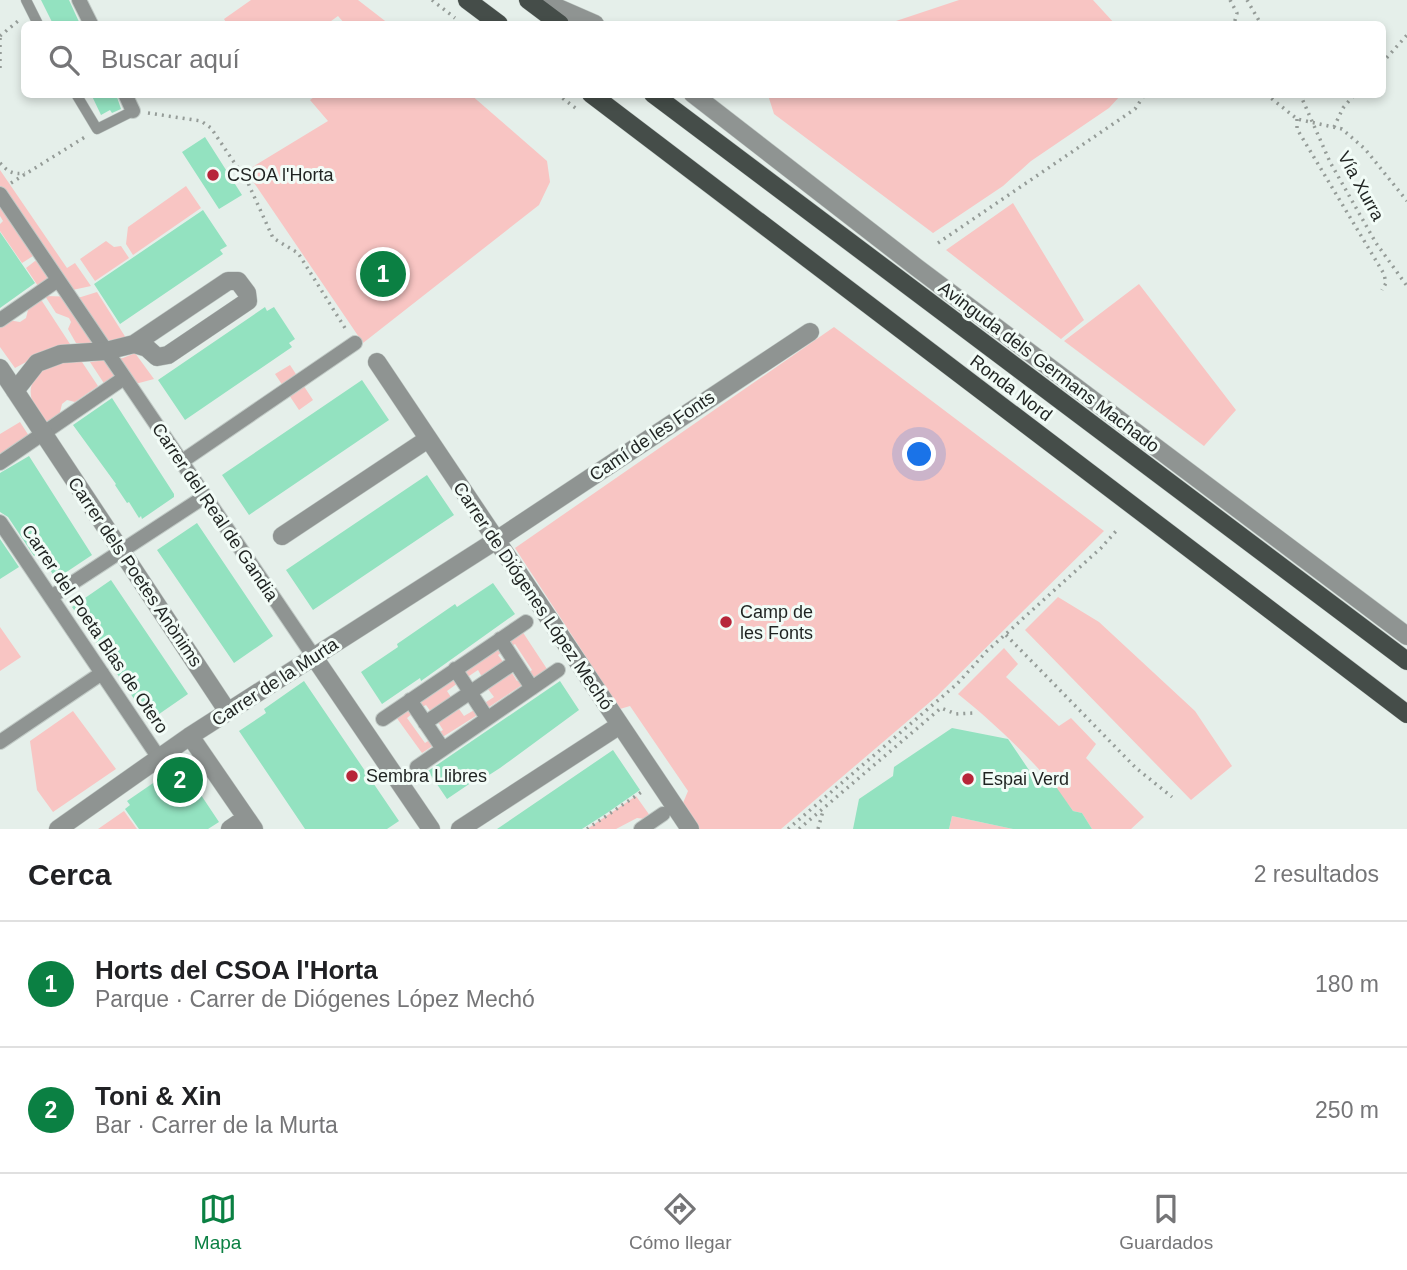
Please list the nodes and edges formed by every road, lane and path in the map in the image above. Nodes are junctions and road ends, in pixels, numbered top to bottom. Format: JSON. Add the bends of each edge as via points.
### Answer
{"nodes":[{"id":1,"x":26,"y":0,"type":"edge"},
{"id":2,"x":79,"y":0,"type":"edge"},
{"id":3,"x":432,"y":0,"type":"edge"},
{"id":4,"x":467,"y":0,"type":"edge"},
{"id":5,"x":528,"y":0,"type":"edge"},
{"id":6,"x":540,"y":0,"type":"edge"},
{"id":7,"x":1230,"y":0,"type":"edge"},
{"id":8,"x":1247,"y":0,"type":"edge"},
{"id":9,"x":13,"y":10,"type":"dead end"},
{"id":10,"x":36,"y":21,"type":"edge"},
{"id":11,"x":90,"y":21,"type":"edge"},
{"id":12,"x":460,"y":21,"type":"edge"},
{"id":13,"x":495,"y":21,"type":"edge"},
{"id":14,"x":556,"y":21,"type":"edge"},
{"id":15,"x":588,"y":21,"type":"edge"},
{"id":16,"x":1235,"y":21,"type":"edge"},
{"id":17,"x":1259,"y":21,"type":"edge"},
{"id":18,"x":1407,"y":35,"type":"edge"},
{"id":19,"x":0,"y":37,"type":"edge"},
{"id":20,"x":1386,"y":59,"type":"edge"},
{"id":21,"x":0,"y":72,"type":"edge"},
{"id":22,"x":78,"y":98,"type":"edge"},
{"id":23,"x":127,"y":98,"type":"edge"},
{"id":24,"x":596,"y":98,"type":"edge"},
{"id":25,"x":658,"y":98,"type":"edge"},
{"id":26,"x":697,"y":98,"type":"edge"},
{"id":27,"x":1142,"y":98,"type":"edge"},
{"id":28,"x":1271,"y":98,"type":"edge"},
{"id":29,"x":1302,"y":98,"type":"edge"},
{"id":30,"x":1352,"y":98,"type":"edge"},
{"id":31,"x":133,"y":111,"type":"junction"},
{"id":32,"x":1297,"y":119,"type":"junction"},
{"id":33,"x":1313,"y":122,"type":"junction"},
{"id":34,"x":1334,"y":127,"type":"junction"},
{"id":35,"x":97,"y":129,"type":"junction"},
{"id":36,"x":0,"y":163,"type":"edge"},
{"id":37,"x":27,"y":173,"type":"junction"},
{"id":38,"x":5,"y":189,"type":"edge"},
{"id":39,"x":1407,"y":201,"type":"edge"},
{"id":40,"x":938,"y":243,"type":"dead end"},
{"id":41,"x":58,"y":280,"type":"junction"},
{"id":42,"x":1407,"y":286,"type":"edge"},
{"id":43,"x":1382,"y":290,"type":"dead end"},
{"id":44,"x":0,"y":320,"type":"edge"},
{"id":45,"x":810,"y":332,"type":"dead end"},
{"id":46,"x":355,"y":343,"type":"joint"},
{"id":47,"x":134,"y":344,"type":"junction"},
{"id":48,"x":106,"y":351,"type":"junction"},
{"id":49,"x":377,"y":362,"type":"dead end"},
{"id":50,"x":0,"y":368,"type":"edge"},
{"id":51,"x":124,"y":378,"type":"junction"},
{"id":52,"x":15,"y":391,"type":"junction"},
{"id":53,"x":43,"y":433,"type":"junction"},
{"id":54,"x":428,"y":439,"type":"junction"},
{"id":55,"x":181,"y":462,"type":"junction"},
{"id":56,"x":0,"y":463,"type":"edge"},
{"id":57,"x":204,"y":497,"type":"junction"},
{"id":58,"x":0,"y":522,"type":"edge"},
{"id":59,"x":1116,"y":530,"type":"dead end"},
{"id":60,"x":282,"y":536,"type":"dead end"},
{"id":61,"x":495,"y":541,"type":"junction"},
{"id":62,"x":122,"y":551,"type":"junction"},
{"id":63,"x":51,"y":597,"type":"junction"},
{"id":64,"x":526,"y":622,"type":"dead end"},
{"id":65,"x":1006,"y":635,"type":"junction"},
{"id":66,"x":1407,"y":636,"type":"edge"},
{"id":67,"x":500,"y":639,"type":"junction"},
{"id":68,"x":314,"y":657,"type":"junction"},
{"id":69,"x":1407,"y":661,"type":"edge"},
{"id":70,"x":516,"y":662,"type":"junction"},
{"id":71,"x":455,"y":669,"type":"junction"},
{"id":72,"x":558,"y":670,"type":"dead end"},
{"id":73,"x":102,"y":673,"type":"junction"},
{"id":74,"x":532,"y":688,"type":"junction"},
{"id":75,"x":470,"y":693,"type":"junction"},
{"id":76,"x":410,"y":700,"type":"junction"},
{"id":77,"x":228,"y":712,"type":"junction"},
{"id":78,"x":973,"y":713,"type":"dead end"},
{"id":79,"x":1407,"y":714,"type":"edge"},
{"id":80,"x":487,"y":718,"type":"junction"},
{"id":81,"x":383,"y":719,"type":"dead end"},
{"id":82,"x":425,"y":723,"type":"junction"},
{"id":83,"x":620,"y":725,"type":"junction"},
{"id":84,"x":190,"y":736,"type":"junction"},
{"id":85,"x":0,"y":742,"type":"edge"},
{"id":86,"x":443,"y":749,"type":"junction"},
{"id":87,"x":159,"y":758,"type":"junction"},
{"id":88,"x":417,"y":767,"type":"dead end"},
{"id":89,"x":646,"y":789,"type":"dead end"},
{"id":90,"x":1172,"y":797,"type":"dead end"},
{"id":91,"x":824,"y":808,"type":"junction"},
{"id":92,"x":663,"y":814,"type":"dead end"},
{"id":93,"x":250,"y":823,"type":"edge"},
{"id":94,"x":58,"y":829,"type":"edge"},
{"id":95,"x":230,"y":829,"type":"edge"},
{"id":96,"x":431,"y":829,"type":"edge"},
{"id":97,"x":460,"y":829,"type":"edge"},
{"id":98,"x":587,"y":829,"type":"edge"},
{"id":99,"x":641,"y":829,"type":"edge"},
{"id":100,"x":690,"y":829,"type":"edge"},
{"id":101,"x":788,"y":829,"type":"edge"},
{"id":102,"x":799,"y":829,"type":"edge"},
{"id":103,"x":818,"y":829,"type":"edge"}],
"edges":[{"from":1,"to":10,"type":"lane"},
{"from":2,"to":11,"type":"street"},
{"from":3,"to":12,"type":"path"},
{"from":4,"to":13,"type":"main road"},
{"from":5,"to":14,"type":"main road"},
{"from":6,"to":15,"type":"street"},
{"from":7,"to":16,"type":"path","via":[[1237,13]]},
{"from":8,"to":17,"type":"path"},
{"from":9,"to":19,"type":"path","via":[[19,20]]},
{"from":18,"to":20,"type":"path"},
{"from":19,"to":21,"type":"path"},
{"from":22,"to":35,"type":"lane"},
{"from":23,"to":31,"type":"street"},
{"from":24,"to":79,"type":"main road","name":"Ronda Nord"},
{"from":25,"to":69,"type":"main road","name":"Ronda Nord"},
{"from":26,"to":66,"type":"street","name":"Avinguda dels Germans Machado"},
{"from":27,"to":40,"type":"path","via":[[1135,109]]},
{"from":28,"to":32,"type":"path"},
{"from":29,"to":33,"type":"path","name":"Vía Xurra"},
{"from":30,"to":34,"type":"path"},
{"from":31,"to":35,"type":"lane"},
{"from":31,"to":46,"type":"path","via":[[201,121],[211,128],[248,183],[273,238],[298,253]]},
{"from":32,"to":33,"type":"path"},
{"from":32,"to":43,"type":"path","via":[[1297,130],[1384,274]]},
{"from":33,"to":34,"type":"path"},
{"from":33,"to":42,"type":"path","name":"Vía Xurra","via":[[1376,243]]},
{"from":34,"to":39,"type":"path","via":[[1365,149]]},
{"from":35,"to":37,"type":"path"},
{"from":36,"to":37,"type":"path","via":[[16,175]]},
{"from":37,"to":38,"type":"path"},
{"from":38,"to":41,"type":"street","name":"Carrer del Real de Gandia"},
{"from":41,"to":44,"type":"street"},
{"from":41,"to":48,"type":"street","name":"Carrer del Real de Gandia"},
{"from":45,"to":61,"type":"street","name":"Camí de les Fonts"},
{"from":46,"to":55,"type":"street"},
{"from":47,"to":47,"type":"street","via":[[157,357],[167,355],[248,301],[247,293],[238,281],[228,281]]},
{"from":47,"to":48,"type":"street"},
{"from":48,"to":51,"type":"street","name":"Carrer del Real de Gandia"},
{"from":48,"to":52,"type":"street","via":[[61,354],[37,363]]},
{"from":49,"to":54,"type":"street","name":"Carrer de Diógenes López Mechó"},
{"from":50,"to":52,"type":"street","name":"Carrer dels Poetes Anònims"},
{"from":51,"to":53,"type":"street"},
{"from":51,"to":55,"type":"street","name":"Carrer del Real de Gandia"},
{"from":52,"to":53,"type":"street","name":"Carrer dels Poetes Anònims"},
{"from":53,"to":56,"type":"street"},
{"from":53,"to":62,"type":"street","name":"Carrer dels Poetes Anònims"},
{"from":54,"to":60,"type":"street"},
{"from":54,"to":61,"type":"street","name":"Carrer de Diógenes López Mechó"},
{"from":55,"to":57,"type":"street","name":"Carrer del Real de Gandia"},
{"from":57,"to":62,"type":"street"},
{"from":57,"to":68,"type":"street","name":"Carrer del Real de Gandia"},
{"from":58,"to":63,"type":"street","name":"Carrer del Poeta Blas de Otero"},
{"from":59,"to":65,"type":"path"},
{"from":61,"to":68,"type":"street","name":"Carrer de la Murta"},
{"from":61,"to":83,"type":"street","name":"Carrer de Diógenes López Mechó"},
{"from":62,"to":63,"type":"street"},
{"from":62,"to":77,"type":"street","name":"Carrer dels Poetes Anònims"},
{"from":63,"to":73,"type":"street","name":"Carrer del Poeta Blas de Otero"},
{"from":64,"to":67,"type":"street"},
{"from":65,"to":90,"type":"path","via":[[1136,768]]},
{"from":65,"to":101,"type":"path","via":[[957,684]]},
{"from":67,"to":70,"type":"street"},
{"from":67,"to":71,"type":"street"},
{"from":68,"to":77,"type":"street","name":"Carrer de la Murta"},
{"from":68,"to":96,"type":"street","name":"Carrer del Real de Gandia"},
{"from":70,"to":74,"type":"street"},
{"from":70,"to":75,"type":"street"},
{"from":71,"to":75,"type":"street"},
{"from":71,"to":76,"type":"street"},
{"from":72,"to":74,"type":"street"},
{"from":73,"to":85,"type":"street"},
{"from":73,"to":87,"type":"street","name":"Carrer del Poeta Blas de Otero"},
{"from":74,"to":80,"type":"street"},
{"from":75,"to":80,"type":"street"},
{"from":75,"to":82,"type":"street"},
{"from":76,"to":81,"type":"street"},
{"from":76,"to":82,"type":"street"},
{"from":77,"to":84,"type":"street","name":"Carrer de la Murta"},
{"from":78,"to":91,"type":"path","via":[[956,714],[941,708]]},
{"from":80,"to":86,"type":"street"},
{"from":82,"to":86,"type":"street"},
{"from":83,"to":97,"type":"street"},
{"from":83,"to":100,"type":"street","name":"Carrer de Diógenes López Mechó"},
{"from":84,"to":87,"type":"street","name":"Carrer de la Murta"},
{"from":84,"to":93,"type":"street"},
{"from":86,"to":88,"type":"street"},
{"from":87,"to":94,"type":"street","name":"Carrer de la Murta"},
{"from":89,"to":98,"type":"path"},
{"from":91,"to":102,"type":"path"},
{"from":91,"to":103,"type":"path"},
{"from":92,"to":99,"type":"street"},
{"from":93,"to":95,"type":"street"}]}
